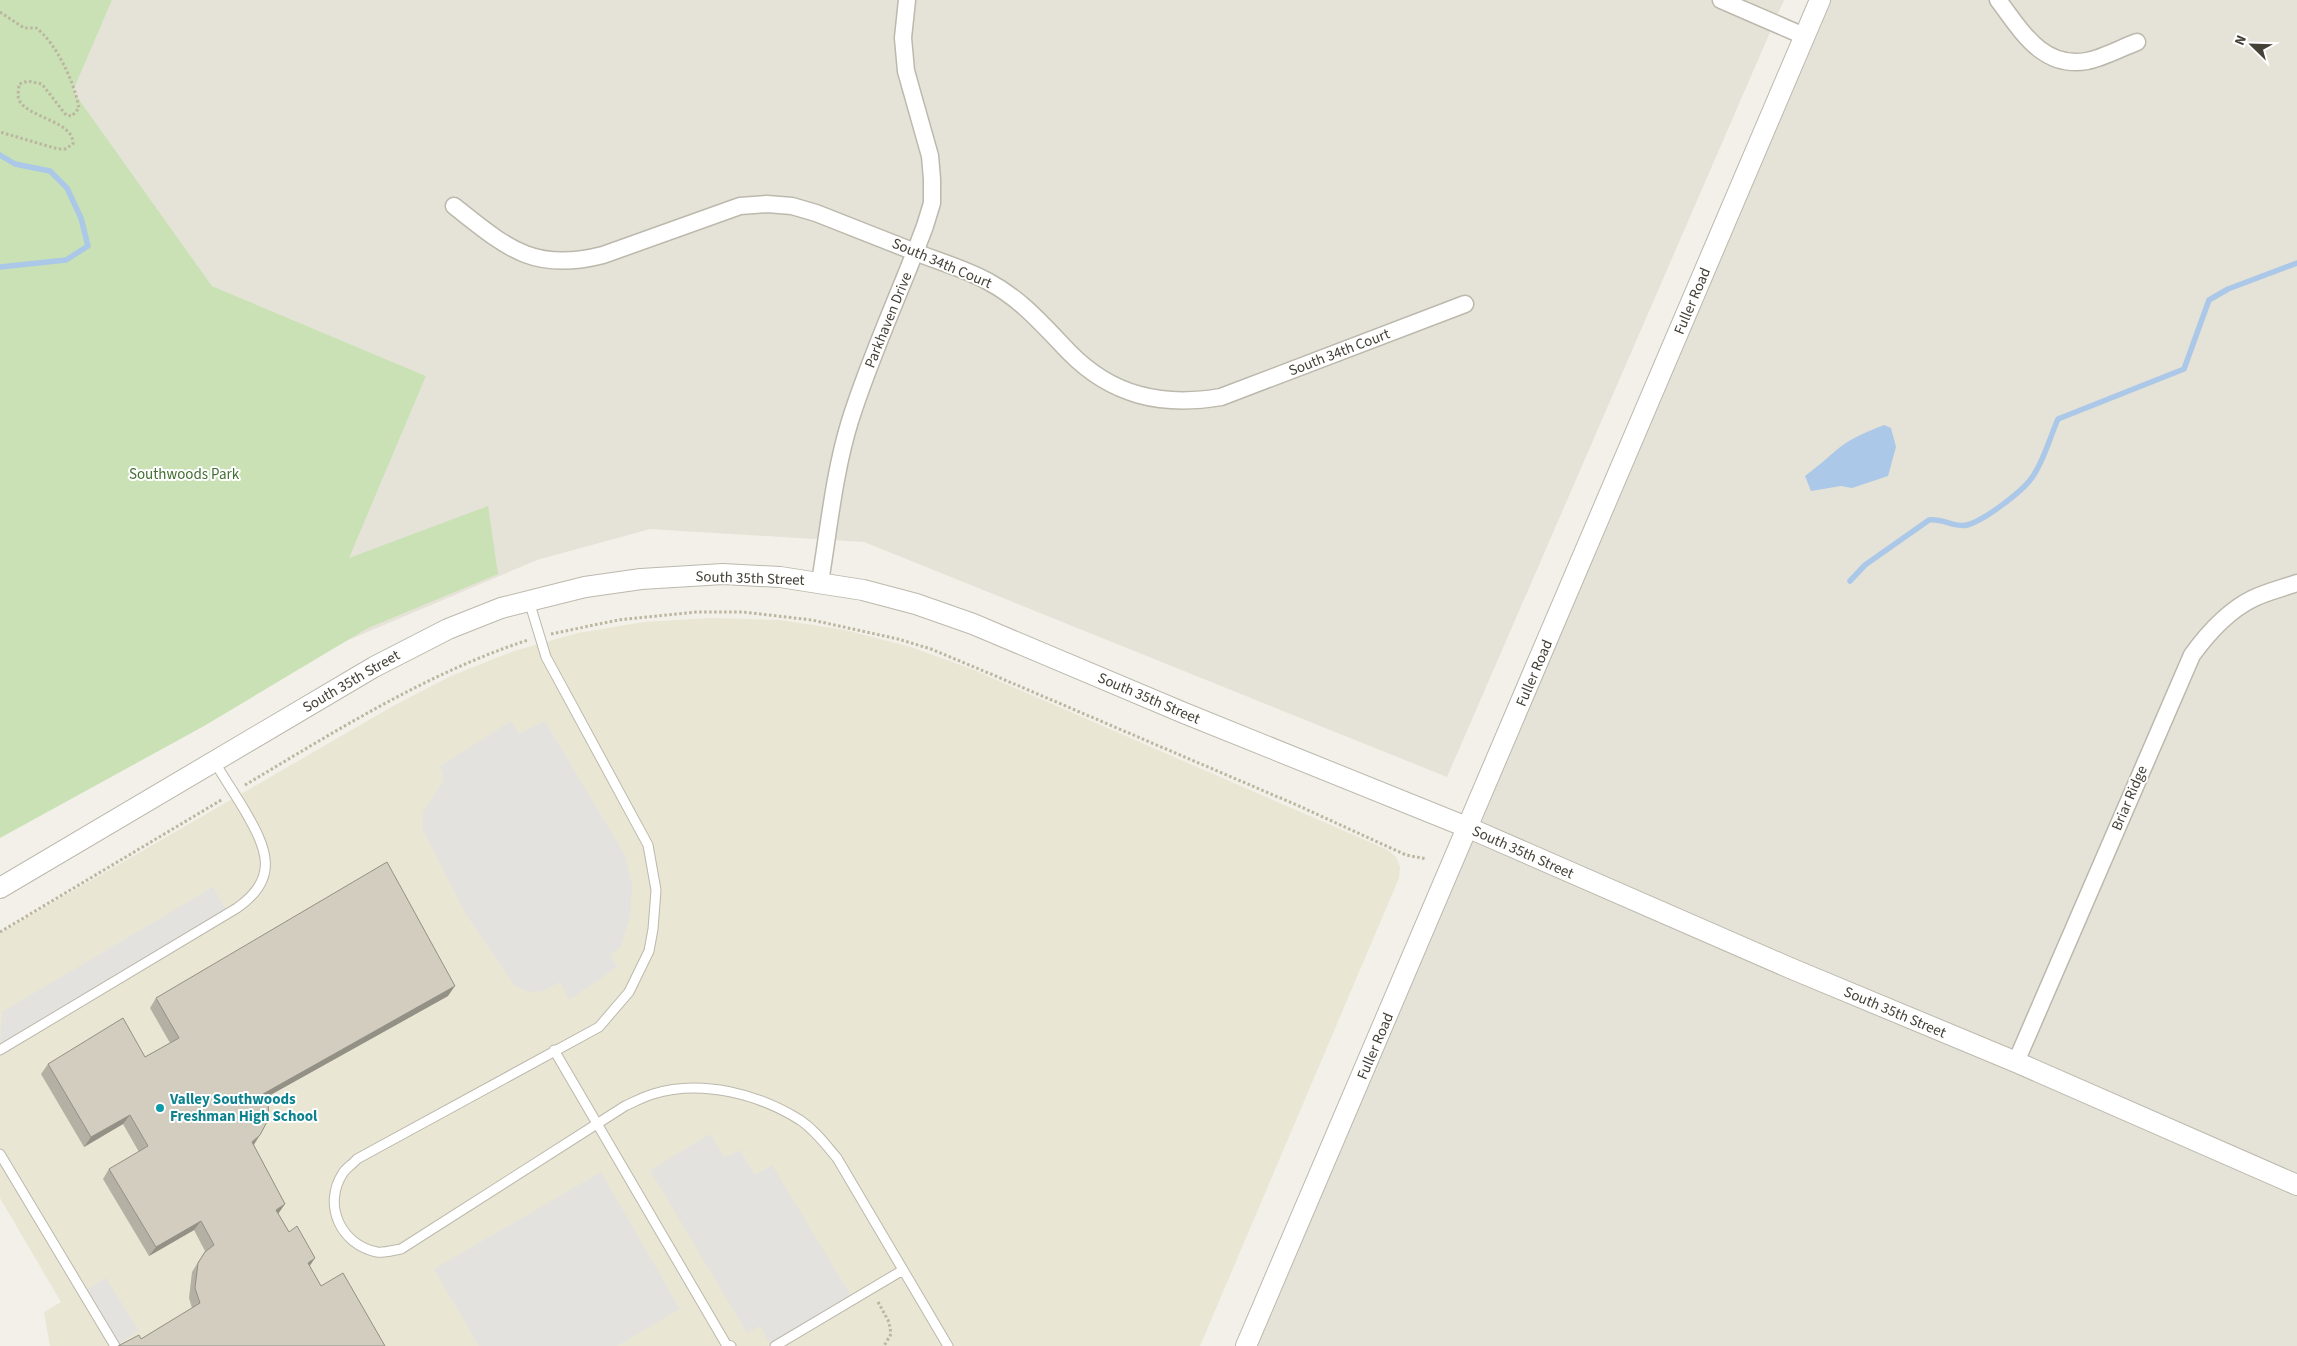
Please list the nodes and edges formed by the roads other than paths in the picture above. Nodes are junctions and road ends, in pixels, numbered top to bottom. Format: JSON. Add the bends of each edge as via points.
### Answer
{"nodes":[{"id":1,"x":907,"y":0,"type":"edge"},
{"id":2,"x":1721,"y":0,"type":"edge"},
{"id":3,"x":1820,"y":0,"type":"edge"},
{"id":4,"x":1998,"y":0,"type":"edge"},
{"id":5,"x":1804,"y":36,"type":"junction"},
{"id":6,"x":2137,"y":42,"type":"dead end"},
{"id":7,"x":454,"y":206,"type":"dead end"},
{"id":8,"x":915,"y":252,"type":"junction"},
{"id":9,"x":1465,"y":304,"type":"dead end"},
{"id":10,"x":820,"y":582,"type":"junction"},
{"id":11,"x":2297,"y":583,"type":"edge"},
{"id":12,"x":528,"y":600,"type":"junction"},
{"id":13,"x":214,"y":761,"type":"junction"},
{"id":14,"x":1469,"y":828,"type":"junction"},
{"id":15,"x":0,"y":888,"type":"edge"},
{"id":16,"x":0,"y":1050,"type":"edge"},
{"id":17,"x":554,"y":1050,"type":"junction"},
{"id":18,"x":2016,"y":1062,"type":"junction"},
{"id":19,"x":597,"y":1123,"type":"junction"},
{"id":20,"x":0,"y":1154,"type":"edge"},
{"id":21,"x":2297,"y":1185,"type":"edge"},
{"id":22,"x":903,"y":1270,"type":"junction"},
{"id":23,"x":115,"y":1346,"type":"edge"},
{"id":24,"x":731,"y":1346,"type":"edge"},
{"id":25,"x":775,"y":1346,"type":"edge"},
{"id":26,"x":948,"y":1346,"type":"edge"},
{"id":27,"x":1246,"y":1346,"type":"edge"}],
"edges":[{"from":1,"to":8,"type":"street","name":"Parkhaven Drive","via":[[903,38],[906,70],[930,156],[932,180],[932,203]]},
{"from":2,"to":5,"type":"street"},
{"from":3,"to":5,"type":"street","name":"Fuller Road"},
{"from":4,"to":6,"type":"street","via":[[2032,45],[2059,60],[2088,61]]},
{"from":5,"to":14,"type":"street","name":"Fuller Road"},
{"from":7,"to":8,"type":"street","name":"South 34th Court","via":[[511,249],[558,262],[602,256],[720,212],[740,206],[767,204],[792,206],[816,213]]},
{"from":8,"to":9,"type":"street","name":"South 34th Court","via":[[990,282],[1017,300],[1090,371],[1139,396],[1168,401],[1222,396]]},
{"from":8,"to":10,"type":"street","name":"Parkhaven Drive","via":[[869,364],[849,423],[836,478]]},
{"from":10,"to":12,"type":"street","name":"South 35th Street","via":[[741,575],[668,576],[585,587]]},
{"from":10,"to":14,"type":"street","name":"South 35th Street","via":[[916,604],[957,618]]},
{"from":11,"to":18,"type":"street","name":"Briar Ridge","via":[[2252,599],[2225,617],[2192,655]]},
{"from":12,"to":13,"type":"street","name":"South 35th Street","via":[[475,618],[412,646]]},
{"from":12,"to":17,"type":"lane","via":[[550,665],[648,845],[656,890],[649,951],[629,992],[599,1027]]},
{"from":13,"to":15,"type":"street","name":"South 35th Street"},
{"from":13,"to":16,"type":"lane","via":[[261,838],[266,865],[257,891],[237,908]]},
{"from":14,"to":18,"type":"street","name":"South 35th Street"},
{"from":14,"to":27,"type":"street","name":"Fuller Road"},
{"from":17,"to":19,"type":"lane"},
{"from":17,"to":19,"type":"lane","via":[[357,1160],[343,1173],[336,1190],[335,1212],[341,1229],[358,1245],[379,1252],[401,1249]]},
{"from":18,"to":21,"type":"street","name":"South 35th Street"},
{"from":19,"to":22,"type":"lane","via":[[625,1106],[674,1090],[722,1090],[774,1106],[801,1121],[837,1158]]},
{"from":19,"to":24,"type":"lane","via":[[726,1344]]},
{"from":20,"to":23,"type":"lane"},
{"from":22,"to":25,"type":"lane"},
{"from":22,"to":26,"type":"lane"}]}
